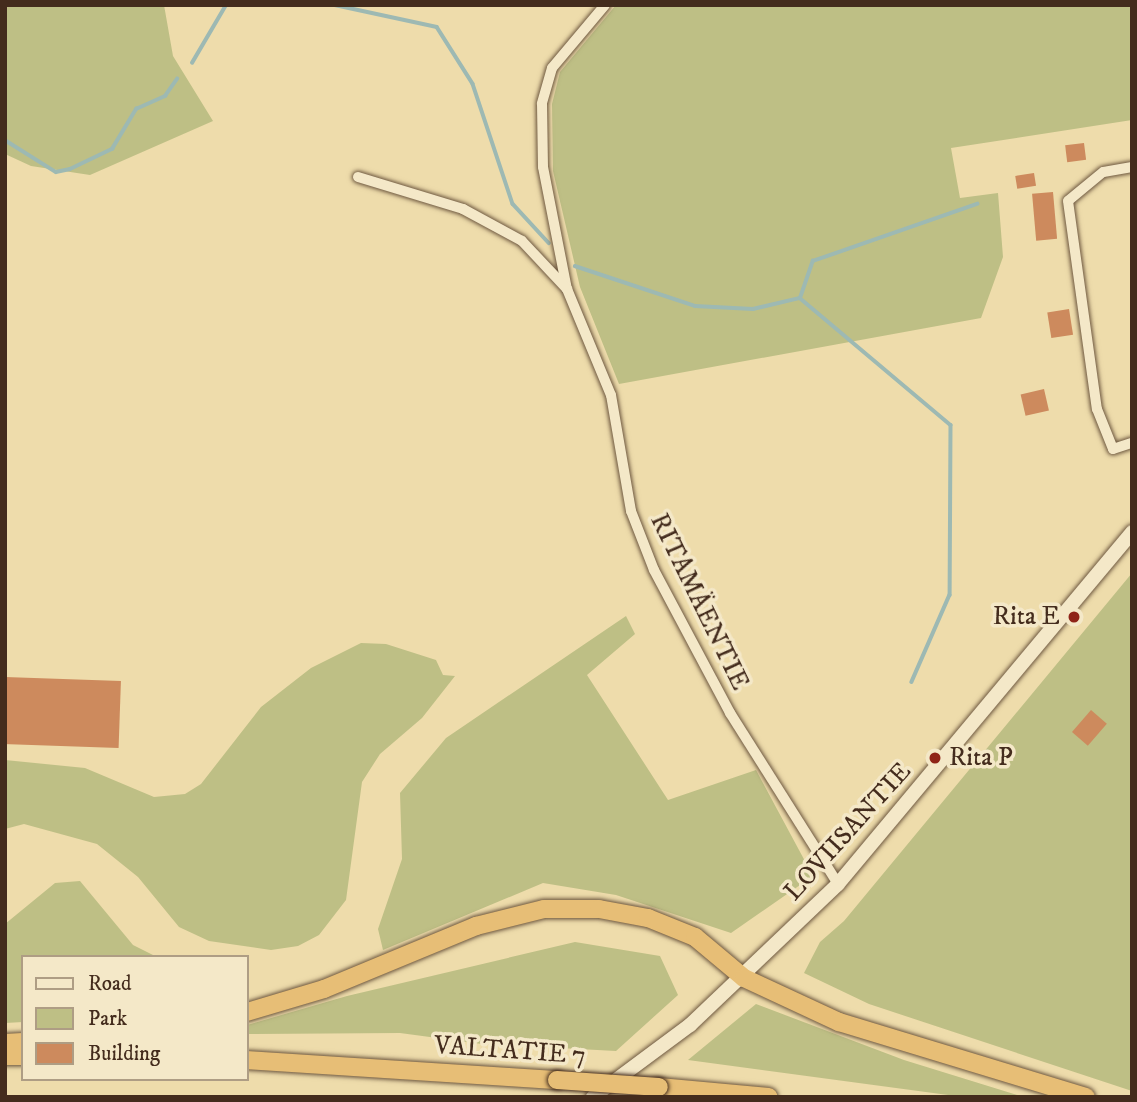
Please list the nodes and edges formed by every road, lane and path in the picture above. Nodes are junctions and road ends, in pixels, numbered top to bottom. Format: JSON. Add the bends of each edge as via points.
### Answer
{"nodes":[{"id":1,"x":605,"y":5,"type":"edge"},
{"id":2,"x":1132,"y":167,"type":"edge"},
{"id":3,"x":358,"y":177,"type":"dead end"},
{"id":4,"x":567,"y":289,"type":"junction"},
{"id":5,"x":1132,"y":443,"type":"edge"},
{"id":6,"x":1132,"y":532,"type":"edge"},
{"id":7,"x":838,"y":884,"type":"junction"},
{"id":8,"x":744,"y":978,"type":"junction"},
{"id":9,"x":248,"y":1012,"type":"edge"},
{"id":10,"x":248,"y":1060,"type":"edge"},
{"id":11,"x":593,"y":1097,"type":"edge"},
{"id":12,"x":769,"y":1097,"type":"edge"},
{"id":13,"x":1086,"y":1097,"type":"edge"}],
"edges":[{"from":1,"to":4,"type":"street","name":"RITAMÄENTIE","via":[[552,68],[542,104],[543,167]]},
{"from":2,"to":5,"type":"street","via":[[1103,172],[1068,201],[1097,409],[1113,449]]},
{"from":3,"to":4,"type":"street","via":[[463,209],[522,241]]},
{"from":4,"to":7,"type":"street","name":"RITAMÄENTIE","via":[[611,395],[631,512],[654,569],[730,713]]},
{"from":6,"to":7,"type":"main road","name":"LOVIISANTIE"},
{"from":7,"to":8,"type":"main road","name":"LOVIISANTIE"},
{"from":8,"to":9,"type":"highway","via":[[695,937],[648,918],[544,909],[476,926],[335,985]]},
{"from":8,"to":11,"type":"main road","name":"LOVIISANTIE"},
{"from":8,"to":13,"type":"highway","via":[[869,1034]]},
{"from":10,"to":12,"type":"highway","name":"VALTATIE 7","bridge":true}]}
